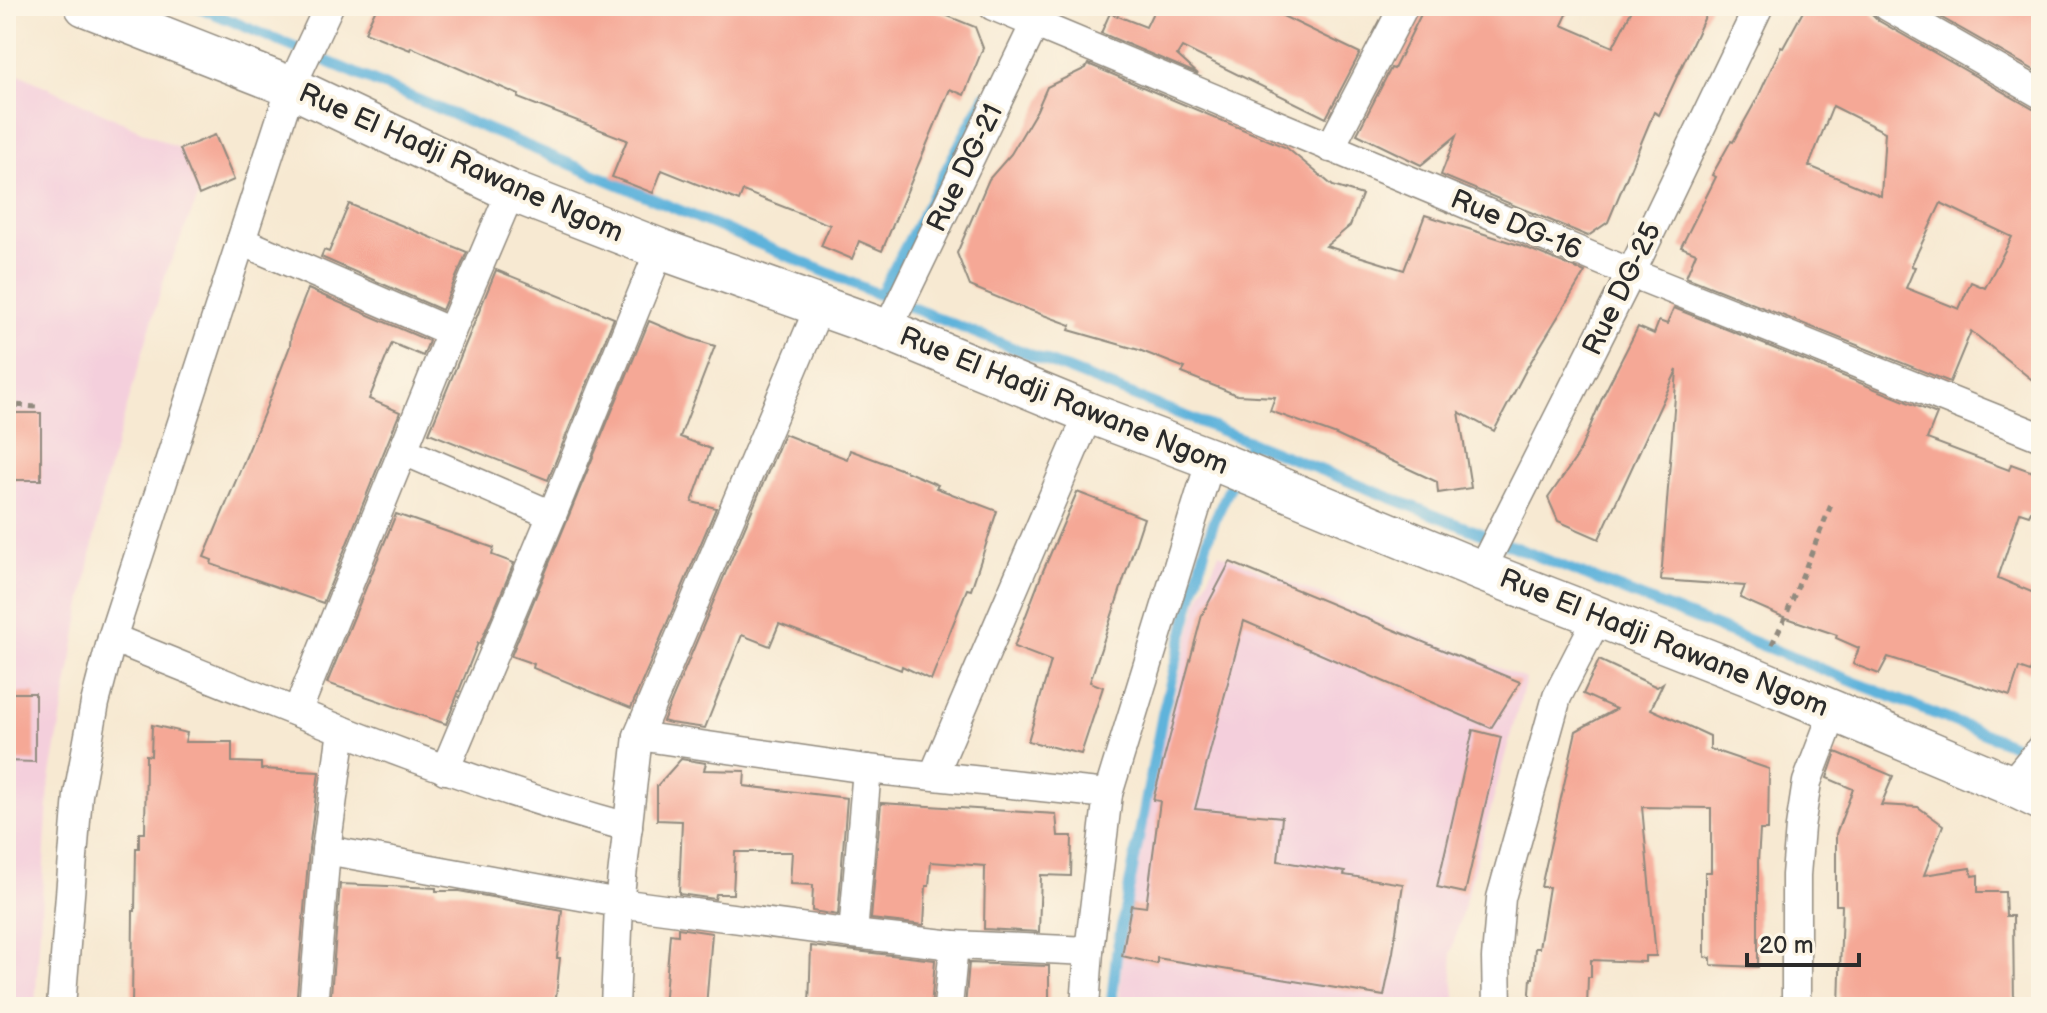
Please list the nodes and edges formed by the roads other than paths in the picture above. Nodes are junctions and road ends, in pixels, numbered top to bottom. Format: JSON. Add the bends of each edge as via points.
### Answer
{"nodes":[{"id":1,"x":85,"y":6,"type":"edge"},
{"id":2,"x":329,"y":6,"type":"edge"},
{"id":3,"x":993,"y":6,"type":"edge"},
{"id":4,"x":1404,"y":6,"type":"edge"},
{"id":5,"x":1759,"y":6,"type":"edge"},
{"id":6,"x":1887,"y":6,"type":"edge"},
{"id":7,"x":1040,"y":15,"type":"edge"},
{"id":8,"x":291,"y":87,"type":"junction"},
{"id":9,"x":2041,"y":94,"type":"edge"},
{"id":10,"x":1330,"y":148,"type":"junction"},
{"id":11,"x":511,"y":191,"type":"junction"},
{"id":12,"x":241,"y":241,"type":"junction"},
{"id":13,"x":660,"y":249,"type":"junction"},
{"id":14,"x":1631,"y":273,"type":"junction"},
{"id":15,"x":820,"y":305,"type":"junction"},
{"id":16,"x":887,"y":330,"type":"junction"},
{"id":17,"x":451,"y":332,"type":"junction"},
{"id":18,"x":1089,"y":413,"type":"junction"},
{"id":19,"x":2041,"y":437,"type":"edge"},
{"id":20,"x":404,"y":451,"type":"junction"},
{"id":21,"x":1211,"y":459,"type":"junction"},
{"id":22,"x":552,"y":515,"type":"junction"},
{"id":23,"x":1481,"y":571,"type":"junction"},
{"id":24,"x":1598,"y":617,"type":"junction"},
{"id":25,"x":112,"y":638,"type":"junction"},
{"id":26,"x":1834,"y":711,"type":"junction"},
{"id":27,"x":297,"y":712,"type":"junction"},
{"id":28,"x":342,"y":730,"type":"junction"},
{"id":29,"x":638,"y":736,"type":"junction"},
{"id":30,"x":2041,"y":748,"type":"edge"},
{"id":31,"x":867,"y":769,"type":"junction"},
{"id":32,"x":445,"y":770,"type":"junction"},
{"id":33,"x":934,"y":774,"type":"junction"},
{"id":34,"x":2026,"y":793,"type":"edge"},
{"id":35,"x":1108,"y":794,"type":"junction"},
{"id":36,"x":628,"y":827,"type":"junction"},
{"id":37,"x":326,"y":850,"type":"junction"},
{"id":38,"x":619,"y":903,"type":"junction"},
{"id":39,"x":853,"y":934,"type":"junction"},
{"id":40,"x":954,"y":945,"type":"junction"},
{"id":41,"x":1089,"y":951,"type":"junction"},
{"id":42,"x":61,"y":1007,"type":"edge"},
{"id":43,"x":313,"y":1007,"type":"edge"},
{"id":44,"x":615,"y":1007,"type":"edge"},
{"id":45,"x":948,"y":1007,"type":"edge"},
{"id":46,"x":1085,"y":1007,"type":"edge"},
{"id":47,"x":1497,"y":1007,"type":"edge"},
{"id":48,"x":1796,"y":1007,"type":"edge"}],
"edges":[{"from":1,"to":8,"type":"street","name":"Rue El Hadji Rawane Ngom"},
{"from":2,"to":8,"type":"street"},
{"from":3,"to":7,"type":"street","name":"Rue DG-16"},
{"from":4,"to":10,"type":"street"},
{"from":5,"to":14,"type":"street","name":"Rue DG-25"},
{"from":6,"to":9,"type":"street"},
{"from":7,"to":10,"type":"street","name":"Rue DG-16"},
{"from":7,"to":16,"type":"street","name":"Rue DG-21"},
{"from":8,"to":11,"type":"street","name":"Rue El Hadji Rawane Ngom"},
{"from":8,"to":12,"type":"street"},
{"from":10,"to":14,"type":"street","name":"Rue DG-16"},
{"from":11,"to":13,"type":"street","name":"Rue El Hadji Rawane Ngom"},
{"from":11,"to":17,"type":"street"},
{"from":12,"to":17,"type":"street"},
{"from":12,"to":25,"type":"street"},
{"from":13,"to":15,"type":"street","name":"Rue El Hadji Rawane Ngom"},
{"from":13,"to":22,"type":"street"},
{"from":14,"to":19,"type":"street","name":"Rue DG-16"},
{"from":14,"to":23,"type":"street","name":"Rue DG-25"},
{"from":15,"to":16,"type":"street","name":"Rue El Hadji Rawane Ngom"},
{"from":15,"to":29,"type":"street"},
{"from":16,"to":18,"type":"street","name":"Rue El Hadji Rawane Ngom"},
{"from":17,"to":20,"type":"street"},
{"from":18,"to":21,"type":"street","name":"Rue El Hadji Rawane Ngom"},
{"from":18,"to":33,"type":"street"},
{"from":20,"to":22,"type":"street"},
{"from":20,"to":27,"type":"street"},
{"from":21,"to":23,"type":"street","name":"Rue El Hadji Rawane Ngom"},
{"from":21,"to":35,"type":"street"},
{"from":22,"to":32,"type":"street"},
{"from":23,"to":24,"type":"street","name":"Rue El Hadji Rawane Ngom"},
{"from":24,"to":26,"type":"street","name":"Rue El Hadji Rawane Ngom"},
{"from":24,"to":47,"type":"street","via":[[1557,697],[1501,898]]},
{"from":25,"to":27,"type":"street"},
{"from":25,"to":42,"type":"street","via":[[78,795]]},
{"from":26,"to":34,"type":"street","name":"Rue El Hadji Rawane Ngom"},
{"from":26,"to":48,"type":"street","via":[[1807,782],[1800,827]]},
{"from":27,"to":28,"type":"street"},
{"from":28,"to":32,"type":"street"},
{"from":28,"to":37,"type":"street"},
{"from":29,"to":31,"type":"street"},
{"from":29,"to":36,"type":"street"},
{"from":30,"to":34,"type":"street"},
{"from":31,"to":33,"type":"street"},
{"from":31,"to":39,"type":"street"},
{"from":32,"to":36,"type":"street"},
{"from":33,"to":35,"type":"street"},
{"from":35,"to":41,"type":"street"},
{"from":36,"to":38,"type":"street"},
{"from":37,"to":38,"type":"street"},
{"from":37,"to":43,"type":"street"},
{"from":38,"to":39,"type":"street"},
{"from":38,"to":44,"type":"street"},
{"from":39,"to":40,"type":"street"},
{"from":40,"to":41,"type":"street"},
{"from":40,"to":45,"type":"street"},
{"from":41,"to":46,"type":"street"}]}
